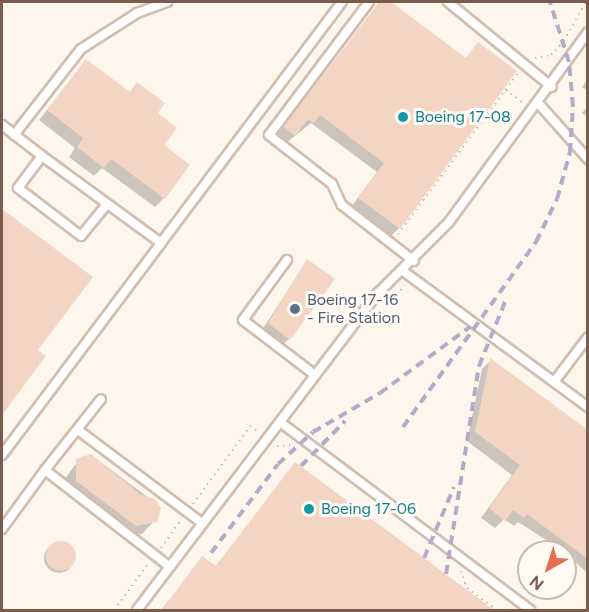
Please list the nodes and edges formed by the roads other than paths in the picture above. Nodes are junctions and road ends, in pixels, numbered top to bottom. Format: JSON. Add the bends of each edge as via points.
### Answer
{"nodes":[{"id":1,"x":167,"y":2,"type":"edge"},
{"id":2,"x":342,"y":2,"type":"edge"},
{"id":3,"x":369,"y":2,"type":"edge"},
{"id":4,"x":448,"y":2,"type":"edge"},
{"id":5,"x":588,"y":32,"type":"edge"},
{"id":6,"x":552,"y":87,"type":"junction"},
{"id":7,"x":539,"y":104,"type":"junction"},
{"id":8,"x":2,"y":125,"type":"edge"},
{"id":9,"x":14,"y":135,"type":"junction"},
{"id":10,"x":42,"y":156,"type":"junction"},
{"id":11,"x":588,"y":159,"type":"edge"},
{"id":12,"x":107,"y":204,"type":"junction"},
{"id":13,"x":161,"y":243,"type":"junction"},
{"id":14,"x":287,"y":260,"type":"dead end"},
{"id":15,"x":414,"y":261,"type":"junction"},
{"id":16,"x":403,"y":271,"type":"junction"},
{"id":17,"x":588,"y":337,"type":"edge"},
{"id":18,"x":315,"y":375,"type":"junction"},
{"id":19,"x":554,"y":382,"type":"junction"},
{"id":20,"x":101,"y":399,"type":"dead end"},
{"id":21,"x":588,"y":407,"type":"edge"},
{"id":22,"x":280,"y":422,"type":"junction"},
{"id":23,"x":78,"y":430,"type":"junction"},
{"id":24,"x":2,"y":455,"type":"edge"},
{"id":25,"x":45,"y":470,"type":"junction"},
{"id":26,"x":203,"y":524,"type":"junction"},
{"id":27,"x":2,"y":529,"type":"edge"},
{"id":28,"x":170,"y":567,"type":"junction"},
{"id":29,"x":137,"y":610,"type":"edge"},
{"id":30,"x":530,"y":610,"type":"edge"}],
"edges":[{"from":1,"to":9,"type":"lane","via":[[137,13],[81,49]]},
{"from":2,"to":13,"type":"lane"},
{"from":3,"to":15,"type":"lane","via":[[269,135],[332,184],[342,205]]},
{"from":4,"to":6,"type":"lane"},
{"from":5,"to":6,"type":"lane"},
{"from":6,"to":7,"type":"lane"},
{"from":7,"to":11,"type":"lane"},
{"from":7,"to":15,"type":"lane"},
{"from":8,"to":9,"type":"lane"},
{"from":9,"to":10,"type":"lane"},
{"from":10,"to":12,"type":"lane"},
{"from":10,"to":12,"type":"lane","via":[[18,188],[81,236]]},
{"from":12,"to":13,"type":"lane"},
{"from":13,"to":24,"type":"lane"},
{"from":14,"to":18,"type":"lane","via":[[243,320]]},
{"from":15,"to":16,"type":"lane"},
{"from":16,"to":18,"type":"lane","via":[[378,293]]},
{"from":16,"to":19,"type":"lane"},
{"from":17,"to":19,"type":"lane"},
{"from":18,"to":22,"type":"lane"},
{"from":19,"to":21,"type":"lane"},
{"from":20,"to":23,"type":"lane"},
{"from":22,"to":26,"type":"lane"},
{"from":22,"to":30,"type":"lane"},
{"from":23,"to":25,"type":"lane"},
{"from":23,"to":26,"type":"lane"},
{"from":25,"to":27,"type":"lane"},
{"from":25,"to":28,"type":"lane"},
{"from":26,"to":28,"type":"lane"},
{"from":28,"to":29,"type":"lane"}]}
